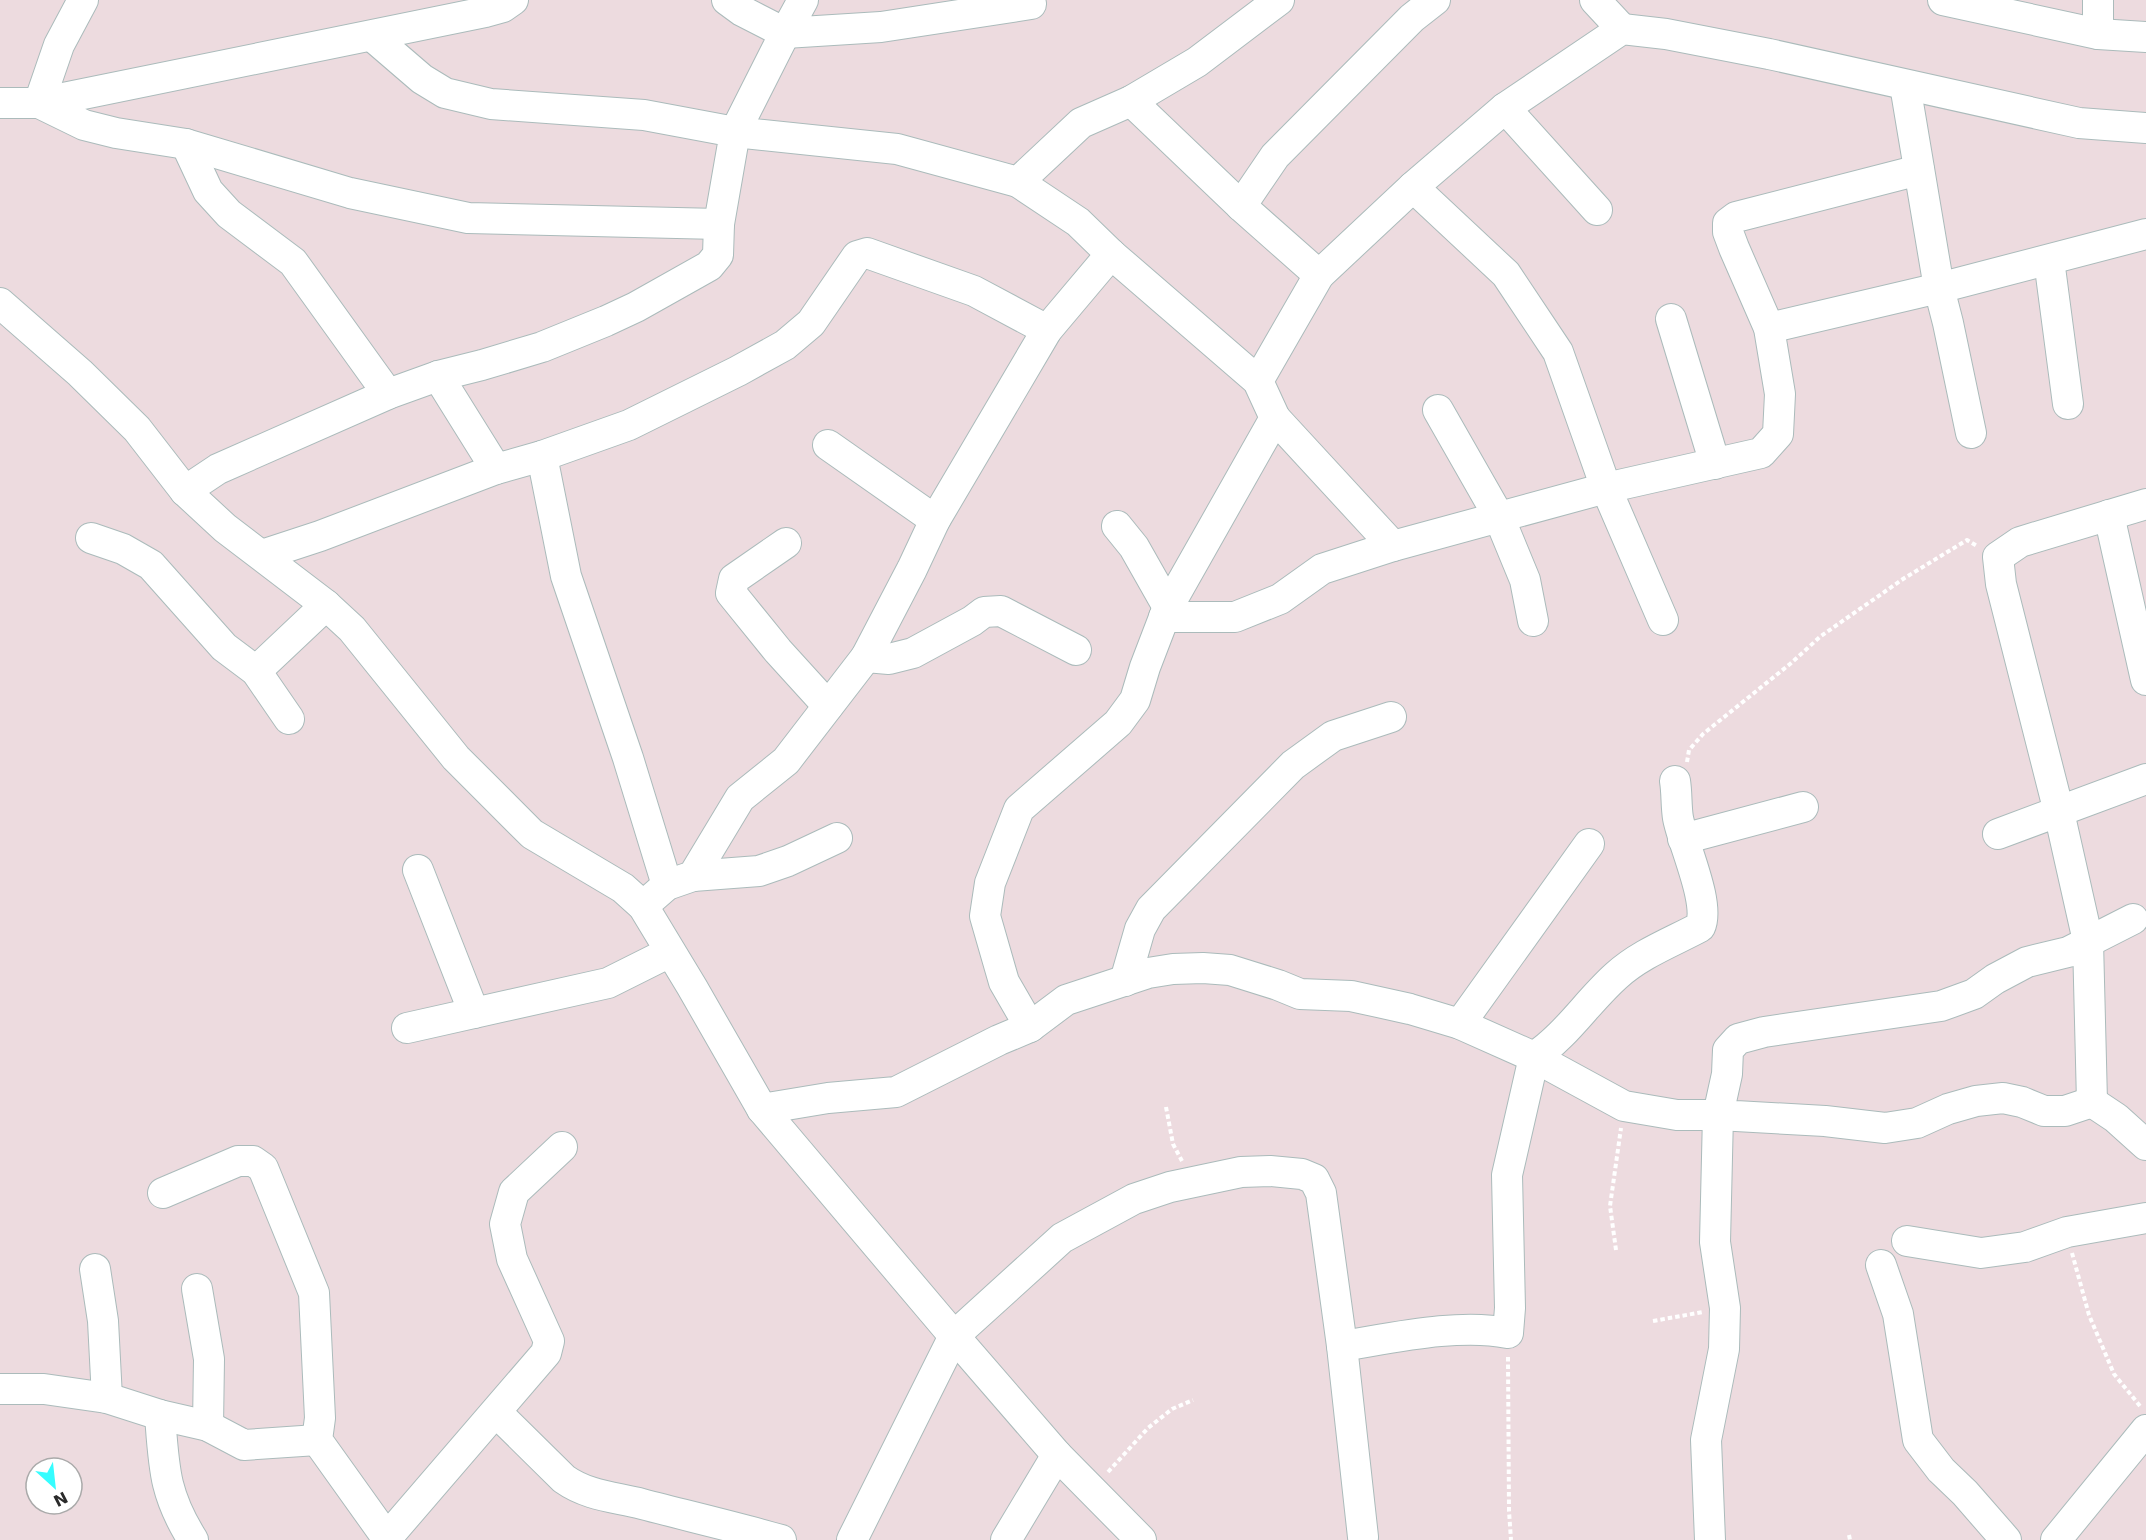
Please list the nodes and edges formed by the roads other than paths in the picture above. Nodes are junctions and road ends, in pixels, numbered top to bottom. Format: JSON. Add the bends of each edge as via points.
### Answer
{"nodes":[{"id":1,"x":83,"y":0,"type":"edge"},
{"id":2,"x":513,"y":0,"type":"edge"},
{"id":3,"x":727,"y":0,"type":"edge"},
{"id":4,"x":803,"y":0,"type":"edge"},
{"id":5,"x":1279,"y":0,"type":"edge"},
{"id":6,"x":1435,"y":0,"type":"edge"},
{"id":7,"x":1595,"y":0,"type":"edge"},
{"id":8,"x":1943,"y":0,"type":"edge"},
{"id":9,"x":2098,"y":0,"type":"edge"},
{"id":10,"x":1030,"y":4,"type":"dead end"},
{"id":11,"x":1622,"y":29,"type":"junction"},
{"id":12,"x":785,"y":33,"type":"junction"},
{"id":13,"x":2098,"y":34,"type":"junction"},
{"id":14,"x":372,"y":36,"type":"junction"},
{"id":15,"x":2146,"y":37,"type":"edge"},
{"id":16,"x":1905,"y":85,"type":"junction"},
{"id":17,"x":1131,"y":101,"type":"junction"},
{"id":18,"x":39,"y":103,"type":"junction"},
{"id":19,"x":0,"y":104,"type":"edge"},
{"id":20,"x":1505,"y":108,"type":"junction"},
{"id":21,"x":2146,"y":128,"type":"edge"},
{"id":22,"x":735,"y":132,"type":"junction"},
{"id":23,"x":186,"y":144,"type":"junction"},
{"id":24,"x":1919,"y":170,"type":"junction"},
{"id":25,"x":1018,"y":182,"type":"junction"},
{"id":26,"x":1413,"y":187,"type":"junction"},
{"id":27,"x":1241,"y":206,"type":"junction"},
{"id":28,"x":1596,"y":210,"type":"dead end"},
{"id":29,"x":719,"y":224,"type":"junction"},
{"id":30,"x":2146,"y":234,"type":"edge"},
{"id":31,"x":1112,"y":254,"type":"junction"},
{"id":32,"x":2049,"y":260,"type":"junction"},
{"id":33,"x":1318,"y":275,"type":"junction"},
{"id":34,"x":1939,"y":288,"type":"junction"},
{"id":35,"x":0,"y":303,"type":"edge"},
{"id":36,"x":1671,"y":319,"type":"dead end"},
{"id":37,"x":1769,"y":328,"type":"junction"},
{"id":38,"x":1047,"y":330,"type":"junction"},
{"id":39,"x":438,"y":376,"type":"junction"},
{"id":40,"x":1258,"y":381,"type":"junction"},
{"id":41,"x":388,"y":394,"type":"junction"},
{"id":42,"x":2068,"y":404,"type":"dead end"},
{"id":43,"x":1438,"y":410,"type":"dead end"},
{"id":44,"x":1275,"y":418,"type":"junction"},
{"id":45,"x":1971,"y":434,"type":"dead end"},
{"id":46,"x":828,"y":445,"type":"dead end"},
{"id":47,"x":542,"y":456,"type":"junction"},
{"id":48,"x":1715,"y":464,"type":"junction"},
{"id":49,"x":496,"y":469,"type":"junction"},
{"id":50,"x":1606,"y":488,"type":"junction"},
{"id":51,"x":184,"y":491,"type":"junction"},
{"id":52,"x":2146,"y":504,"type":"edge"},
{"id":53,"x":2109,"y":514,"type":"junction"},
{"id":54,"x":1498,"y":517,"type":"junction"},
{"id":55,"x":935,"y":520,"type":"junction"},
{"id":56,"x":1117,"y":526,"type":"dead end"},
{"id":57,"x":91,"y":538,"type":"dead end"},
{"id":58,"x":786,"y":543,"type":"dead end"},
{"id":59,"x":1393,"y":546,"type":"junction"},
{"id":60,"x":262,"y":555,"type":"junction"},
{"id":61,"x":326,"y":605,"type":"junction"},
{"id":62,"x":1166,"y":612,"type":"junction"},
{"id":63,"x":1662,"y":620,"type":"dead end"},
{"id":64,"x":1533,"y":621,"type":"dead end"},
{"id":65,"x":1076,"y":650,"type":"dead end"},
{"id":66,"x":866,"y":657,"type":"junction"},
{"id":67,"x":256,"y":671,"type":"junction"},
{"id":68,"x":2146,"y":680,"type":"edge"},
{"id":69,"x":828,"y":706,"type":"junction"},
{"id":70,"x":1391,"y":717,"type":"dead end"},
{"id":71,"x":289,"y":719,"type":"dead end"},
{"id":72,"x":2146,"y":779,"type":"edge"},
{"id":73,"x":1675,"y":781,"type":"road end"},
{"id":74,"x":1803,"y":807,"type":"dead end"},
{"id":75,"x":2059,"y":812,"type":"junction"},
{"id":76,"x":1998,"y":834,"type":"dead end"},
{"id":77,"x":837,"y":838,"type":"dead end"},
{"id":78,"x":1683,"y":839,"type":"junction"},
{"id":79,"x":1589,"y":844,"type":"dead end"},
{"id":80,"x":418,"y":870,"type":"dead end"},
{"id":81,"x":680,"y":881,"type":"junction"},
{"id":82,"x":643,"y":906,"type":"junction"},
{"id":83,"x":2133,"y":919,"type":"dead end"},
{"id":84,"x":2088,"y":941,"type":"junction"},
{"id":85,"x":670,"y":952,"type":"junction"},
{"id":86,"x":1125,"y":981,"type":"junction"},
{"id":87,"x":474,"y":1013,"type":"junction"},
{"id":88,"x":1460,"y":1024,"type":"junction"},
{"id":89,"x":1030,"y":1027,"type":"junction"},
{"id":90,"x":407,"y":1028,"type":"dead end"},
{"id":91,"x":1533,"y":1057,"type":"junction"},
{"id":92,"x":2091,"y":1102,"type":"junction"},
{"id":93,"x":762,"y":1109,"type":"junction"},
{"id":94,"x":1718,"y":1115,"type":"junction"},
{"id":95,"x":2146,"y":1145,"type":"edge"},
{"id":96,"x":562,"y":1147,"type":"dead end"},
{"id":97,"x":164,"y":1193,"type":"dead end"},
{"id":98,"x":2146,"y":1218,"type":"edge"},
{"id":99,"x":1907,"y":1241,"type":"dead end"},
{"id":100,"x":1881,"y":1265,"type":"dead end"},
{"id":101,"x":95,"y":1269,"type":"dead end"},
{"id":102,"x":197,"y":1289,"type":"dead end"},
{"id":103,"x":954,"y":1336,"type":"junction"},
{"id":104,"x":1342,"y":1346,"type":"junction"},
{"id":105,"x":0,"y":1389,"type":"edge"},
{"id":106,"x":107,"y":1398,"type":"junction"},
{"id":107,"x":496,"y":1412,"type":"junction"},
{"id":108,"x":160,"y":1415,"type":"junction"},
{"id":109,"x":2144,"y":1419,"type":"edge"},
{"id":110,"x":208,"y":1426,"type":"junction"},
{"id":111,"x":317,"y":1440,"type":"junction"},
{"id":112,"x":1058,"y":1455,"type":"junction"},
{"id":113,"x":1363,"y":1537,"type":"dead end"},
{"id":114,"x":386,"y":1539,"type":"edge"},
{"id":115,"x":193,"y":1540,"type":"edge"},
{"id":116,"x":781,"y":1540,"type":"edge"},
{"id":117,"x":852,"y":1540,"type":"edge"},
{"id":118,"x":1006,"y":1540,"type":"edge"},
{"id":119,"x":1142,"y":1540,"type":"edge"},
{"id":120,"x":1710,"y":1540,"type":"edge"},
{"id":121,"x":2006,"y":1540,"type":"edge"},
{"id":122,"x":2056,"y":1540,"type":"edge"}],
"edges":[{"from":1,"to":18,"type":"street","via":[[59,45]]},
{"from":2,"to":14,"type":"street","via":[[485,12]]},
{"from":3,"to":12,"type":"street"},
{"from":4,"to":12,"type":"street"},
{"from":5,"to":17,"type":"street","via":[[1197,62]]},
{"from":6,"to":27,"type":"street","via":[[1412,18],[1275,156]]},
{"from":7,"to":11,"type":"street"},
{"from":8,"to":13,"type":"street"},
{"from":9,"to":13,"type":"street"},
{"from":10,"to":12,"type":"street","via":[[881,27]]},
{"from":11,"to":16,"type":"street","via":[[1666,34]]},
{"from":11,"to":20,"type":"street"},
{"from":12,"to":22,"type":"street"},
{"from":13,"to":15,"type":"street"},
{"from":14,"to":18,"type":"street"},
{"from":14,"to":22,"type":"street","via":[[422,79],[445,93],[491,104],[644,115]]},
{"from":16,"to":21,"type":"street","via":[[2079,123]]},
{"from":16,"to":24,"type":"street"},
{"from":17,"to":25,"type":"street","via":[[1082,123]]},
{"from":17,"to":27,"type":"street"},
{"from":18,"to":19,"type":"street"},
{"from":18,"to":23,"type":"street","via":[[84,125]]},
{"from":20,"to":26,"type":"street"},
{"from":20,"to":28,"type":"street"},
{"from":22,"to":25,"type":"street","via":[[897,149]]},
{"from":22,"to":29,"type":"street"},
{"from":23,"to":29,"type":"street","via":[[350,192],[468,218]]},
{"from":23,"to":41,"type":"street","via":[[208,191],[228,214],[293,262]]},
{"from":24,"to":34,"type":"street"},
{"from":24,"to":37,"type":"street","via":[[1736,217],[1728,223],[1734,248]]},
{"from":25,"to":31,"type":"street","via":[[1078,222]]},
{"from":26,"to":33,"type":"street"},
{"from":26,"to":50,"type":"street","via":[[1506,274],[1558,352]]},
{"from":27,"to":33,"type":"street"},
{"from":29,"to":39,"type":"street","via":[[718,255],[709,266],[636,307],[542,347]]},
{"from":30,"to":32,"type":"street"},
{"from":31,"to":38,"type":"street"},
{"from":31,"to":40,"type":"street"},
{"from":32,"to":34,"type":"street"},
{"from":32,"to":42,"type":"street"},
{"from":33,"to":40,"type":"street"},
{"from":34,"to":37,"type":"street"},
{"from":34,"to":45,"type":"street"},
{"from":35,"to":51,"type":"street","via":[[81,373],[137,429]]},
{"from":36,"to":48,"type":"street"},
{"from":37,"to":48,"type":"street","via":[[1780,394],[1778,434],[1761,453]]},
{"from":38,"to":47,"type":"street","via":[[974,291],[867,253],[857,256],[811,323],[785,345],[629,425]]},
{"from":38,"to":55,"type":"street"},
{"from":39,"to":41,"type":"street"},
{"from":39,"to":49,"type":"street"},
{"from":40,"to":44,"type":"street"},
{"from":41,"to":51,"type":"street","via":[[218,469]]},
{"from":43,"to":54,"type":"street"},
{"from":44,"to":59,"type":"street"},
{"from":44,"to":62,"type":"street"},
{"from":46,"to":55,"type":"street"},
{"from":47,"to":49,"type":"street"},
{"from":47,"to":81,"type":"street","via":[[566,576],[628,758]]},
{"from":48,"to":50,"type":"street"},
{"from":49,"to":60,"type":"street"},
{"from":50,"to":54,"type":"street"},
{"from":50,"to":63,"type":"street"},
{"from":51,"to":60,"type":"street"},
{"from":52,"to":53,"type":"street"},
{"from":53,"to":68,"type":"street"},
{"from":53,"to":75,"type":"street","via":[[2020,542],[1998,557],[2001,584]]},
{"from":54,"to":59,"type":"street"},
{"from":54,"to":64,"type":"street","via":[[1525,580]]},
{"from":55,"to":66,"type":"street"},
{"from":56,"to":62,"type":"street","via":[[1134,547]]},
{"from":57,"to":67,"type":"street","via":[[123,549],[151,566],[224,647]]},
{"from":58,"to":69,"type":"street","via":[[734,579],[731,593]]},
{"from":59,"to":62,"type":"street","via":[[1322,569],[1280,599],[1234,618]]},
{"from":60,"to":61,"type":"street"},
{"from":61,"to":67,"type":"street"},
{"from":61,"to":82,"type":"street","via":[[352,629],[456,758],[532,834],[623,888]]},
{"from":62,"to":89,"type":"street","via":[[1144,667],[1136,700],[1118,723],[1019,809],[990,884],[985,916],[990,938],[1004,982]]},
{"from":65,"to":66,"type":"street","via":[[1001,611],[984,612],[913,653],[889,659]]},
{"from":66,"to":69,"type":"street"},
{"from":67,"to":71,"type":"street"},
{"from":69,"to":81,"type":"street","via":[[786,761],[740,798]]},
{"from":70,"to":86,"type":"street","via":[[1333,736],[1293,765],[1150,909]]},
{"from":72,"to":75,"type":"street"},
{"from":73,"to":78,"type":"street"},
{"from":74,"to":78,"type":"street"},
{"from":75,"to":76,"type":"street"},
{"from":75,"to":84,"type":"street"},
{"from":77,"to":81,"type":"street","via":[[759,871]]},
{"from":78,"to":91,"type":"street","via":[[1701,897],[1704,920],[1700,927],[1643,956],[1617,975],[1549,1047]]},
{"from":79,"to":88,"type":"street"},
{"from":80,"to":87,"type":"street"},
{"from":81,"to":82,"type":"street"},
{"from":82,"to":85,"type":"street"},
{"from":83,"to":84,"type":"street"},
{"from":84,"to":92,"type":"street"},
{"from":84,"to":94,"type":"street","via":[[2068,952],[2027,962],[1974,994],[1941,1006],[1738,1039],[1728,1050]]},
{"from":85,"to":87,"type":"street","via":[[608,983]]},
{"from":85,"to":93,"type":"street"},
{"from":86,"to":88,"type":"street","via":[[1173,969],[1230,970],[1300,994],[1350,996]]},
{"from":86,"to":89,"type":"street","via":[[1066,1000]]},
{"from":87,"to":90,"type":"street"},
{"from":88,"to":91,"type":"street"},
{"from":89,"to":93,"type":"street","via":[[897,1092]]},
{"from":91,"to":94,"type":"street","via":[[1624,1106],[1677,1115]]},
{"from":91,"to":104,"type":"street","via":[[1507,1175],[1508,1333],[1436,1332]]},
{"from":92,"to":94,"type":"street","via":[[2065,1111],[2043,1111],[2003,1098],[1976,1101],[1917,1123],[1885,1128]]},
{"from":92,"to":95,"type":"street"},
{"from":93,"to":103,"type":"street"},
{"from":94,"to":120,"type":"street","via":[[1715,1242],[1725,1308],[1724,1349],[1706,1440]]},
{"from":96,"to":107,"type":"street","via":[[514,1192],[505,1224],[512,1259],[549,1341],[546,1353]]},
{"from":97,"to":111,"type":"street","via":[[238,1161],[253,1161],[263,1168],[314,1293],[320,1418]]},
{"from":98,"to":99,"type":"street","via":[[2067,1232],[2025,1247],[1981,1253]]},
{"from":100,"to":121,"type":"street","via":[[1898,1314],[1918,1440]]},
{"from":101,"to":106,"type":"street","via":[[103,1321]]},
{"from":102,"to":110,"type":"street","via":[[209,1359]]},
{"from":103,"to":104,"type":"street","via":[[1062,1238],[1134,1199],[1241,1172],[1270,1171],[1314,1179],[1321,1193]]},
{"from":103,"to":112,"type":"street"},
{"from":103,"to":117,"type":"street"},
{"from":104,"to":113,"type":"street"},
{"from":105,"to":106,"type":"street","via":[[44,1389]]},
{"from":106,"to":108,"type":"street"},
{"from":107,"to":114,"type":"street"},
{"from":107,"to":116,"type":"street","via":[[577,1488]]},
{"from":108,"to":110,"type":"street"},
{"from":108,"to":115,"type":"street","via":[[164,1474],[175,1510]]},
{"from":109,"to":122,"type":"street"},
{"from":110,"to":111,"type":"street","via":[[244,1445]]},
{"from":111,"to":114,"type":"street"},
{"from":112,"to":118,"type":"street"},
{"from":112,"to":119,"type":"street"}]}
